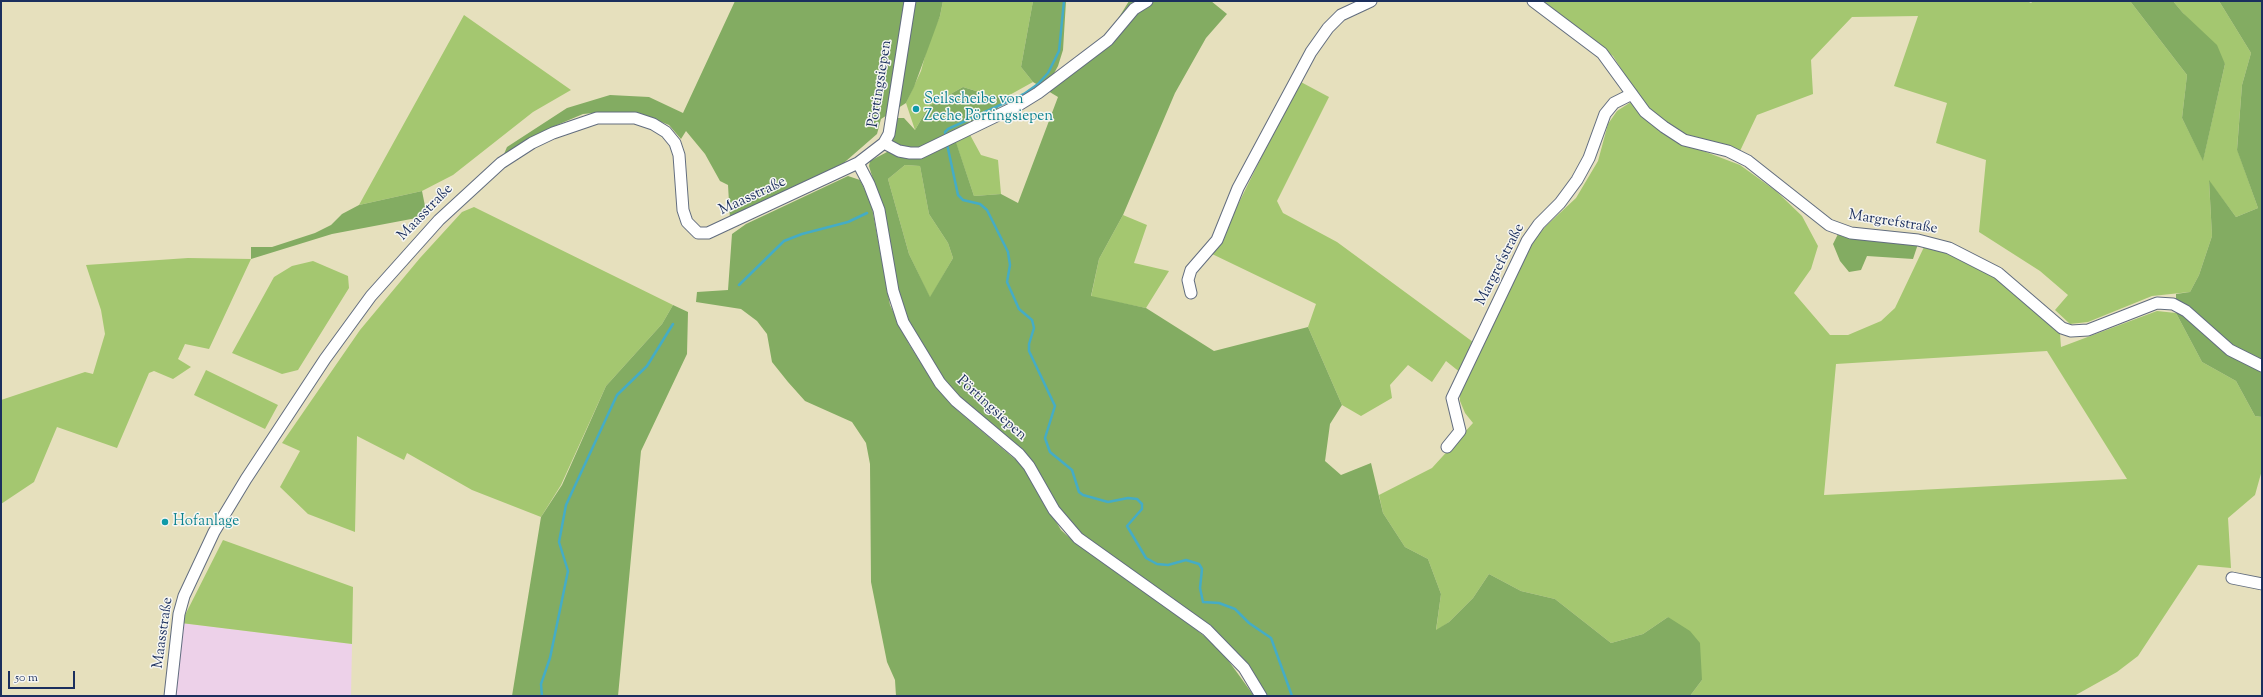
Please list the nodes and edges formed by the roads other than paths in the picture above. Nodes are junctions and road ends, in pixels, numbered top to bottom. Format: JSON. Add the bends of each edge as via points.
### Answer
{"nodes":[{"id":1,"x":910,"y":1,"type":"edge"},
{"id":2,"x":1147,"y":1,"type":"edge"},
{"id":3,"x":1371,"y":1,"type":"edge"},
{"id":4,"x":1533,"y":1,"type":"edge"},
{"id":5,"x":1632,"y":94,"type":"junction"},
{"id":6,"x":884,"y":143,"type":"junction"},
{"id":7,"x":858,"y":163,"type":"junction"},
{"id":8,"x":1191,"y":293,"type":"dead end"},
{"id":9,"x":2262,"y":366,"type":"edge"},
{"id":10,"x":1446,"y":447,"type":"dead end"},
{"id":11,"x":2232,"y":578,"type":"dead end"},
{"id":12,"x":2262,"y":584,"type":"edge"},
{"id":13,"x":170,"y":696,"type":"edge"},
{"id":14,"x":1261,"y":696,"type":"edge"}],
"edges":[{"from":1,"to":6,"type":"street","name":"Pörtingsiepen","via":[[889,134]]},
{"from":2,"to":6,"type":"street","via":[[1134,9],[1108,40],[1017,106],[916,154],[899,151]]},
{"from":3,"to":8,"type":"street","via":[[1341,15],[1311,52],[1238,188],[1217,240],[1191,270],[1188,280]]},
{"from":4,"to":5,"type":"street","name":"Margrefstraße","via":[[1602,53]]},
{"from":5,"to":9,"type":"street","name":"Margrefstraße","via":[[1645,112],[1664,127],[1684,140],[1728,151],[1748,161],[1830,225],[1851,233],[1918,240],[1968,256],[1998,273],[2064,329],[2085,330],[2145,306],[2169,303],[2186,311],[2230,350]]},
{"from":5,"to":10,"type":"street","name":"Margrefstraße","via":[[1614,103],[1605,114],[1589,158],[1577,180],[1527,241],[1452,398],[1460,431]]},
{"from":6,"to":7,"type":"street","name":"Pörtingsiepen"},
{"from":7,"to":13,"type":"street","name":"Maasstraße","via":[[708,233],[698,233],[687,222],[679,155],[675,143],[666,132],[653,124],[635,118],[597,118],[577,123],[539,140],[501,163],[438,220],[371,296],[325,359],[246,479],[214,532],[184,596],[179,614]]},
{"from":7,"to":14,"type":"street","name":"Pörtingsiepen","via":[[879,210],[899,312],[913,341],[940,383],[956,401],[1019,454],[1029,466],[1054,510],[1078,538],[1206,630],[1244,668]]},
{"from":11,"to":12,"type":"street"}]}
